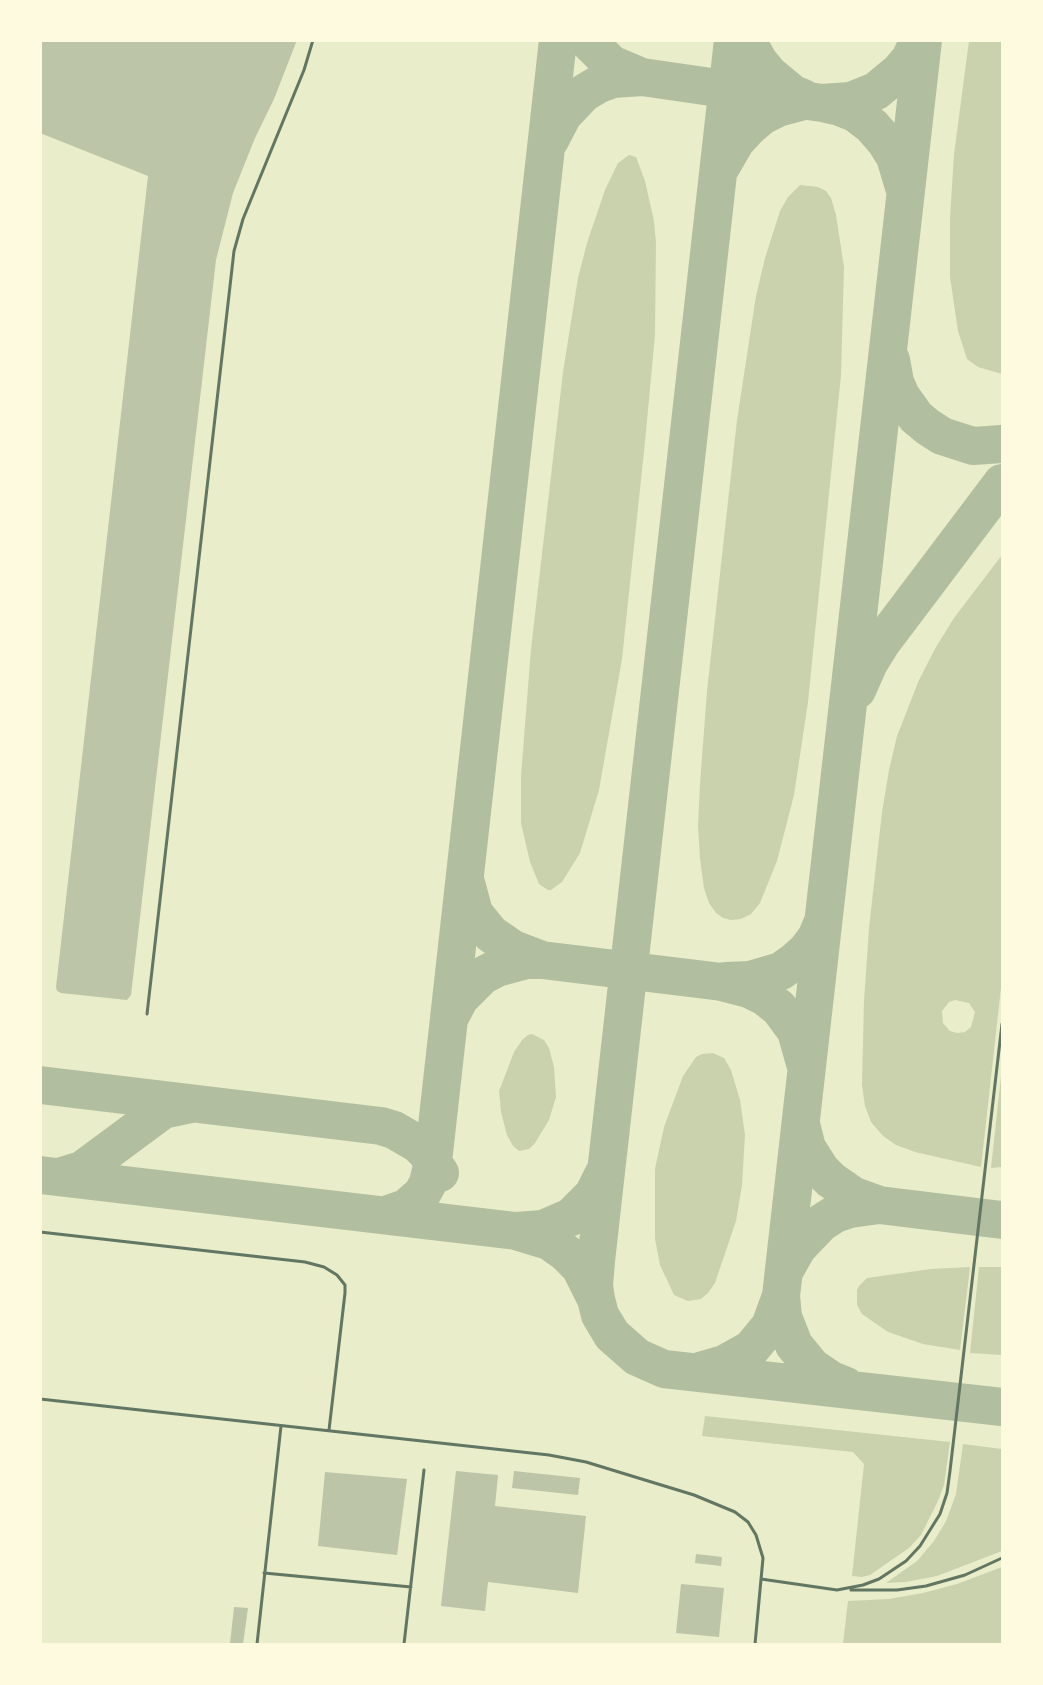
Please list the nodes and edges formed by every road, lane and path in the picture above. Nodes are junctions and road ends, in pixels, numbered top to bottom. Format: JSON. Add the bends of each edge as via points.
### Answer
{"nodes":[{"id":1,"x":313,"y":40,"type":"edge"},
{"id":2,"x":147,"y":1014,"type":"dead end"},
{"id":3,"x":1002,"y":1024,"type":"edge"},
{"id":4,"x":40,"y":1232,"type":"edge"},
{"id":5,"x":40,"y":1399,"type":"edge"},
{"id":6,"x":281,"y":1426,"type":"junction"},
{"id":7,"x":329,"y":1431,"type":"junction"},
{"id":8,"x":424,"y":1470,"type":"dead end"},
{"id":9,"x":1002,"y":1558,"type":"edge"},
{"id":10,"x":264,"y":1572,"type":"junction"},
{"id":11,"x":761,"y":1579,"type":"junction"},
{"id":12,"x":411,"y":1587,"type":"junction"},
{"id":13,"x":844,"y":1590,"type":"junction"},
{"id":14,"x":256,"y":1644,"type":"edge"},
{"id":15,"x":404,"y":1644,"type":"edge"},
{"id":16,"x":755,"y":1644,"type":"edge"}],
"edges":[{"from":1,"to":2,"type":"lane","via":[[234,251]]},
{"from":3,"to":13,"type":"lane","via":[[946,1493],[932,1530],[906,1562],[879,1579]]},
{"from":4,"to":7,"type":"lane","via":[[305,1262],[337,1275],[345,1285],[345,1293]]},
{"from":5,"to":6,"type":"lane"},
{"from":6,"to":7,"type":"lane"},
{"from":6,"to":10,"type":"lane"},
{"from":7,"to":11,"type":"lane","via":[[549,1455],[586,1462],[694,1495],[735,1512],[748,1522],[761,1547]]},
{"from":8,"to":12,"type":"lane"},
{"from":9,"to":13,"type":"lane","via":[[965,1575],[926,1586]]},
{"from":10,"to":12,"type":"lane"},
{"from":10,"to":14,"type":"lane"},
{"from":11,"to":13,"type":"lane"},
{"from":11,"to":16,"type":"lane"},
{"from":12,"to":15,"type":"lane"}]}
